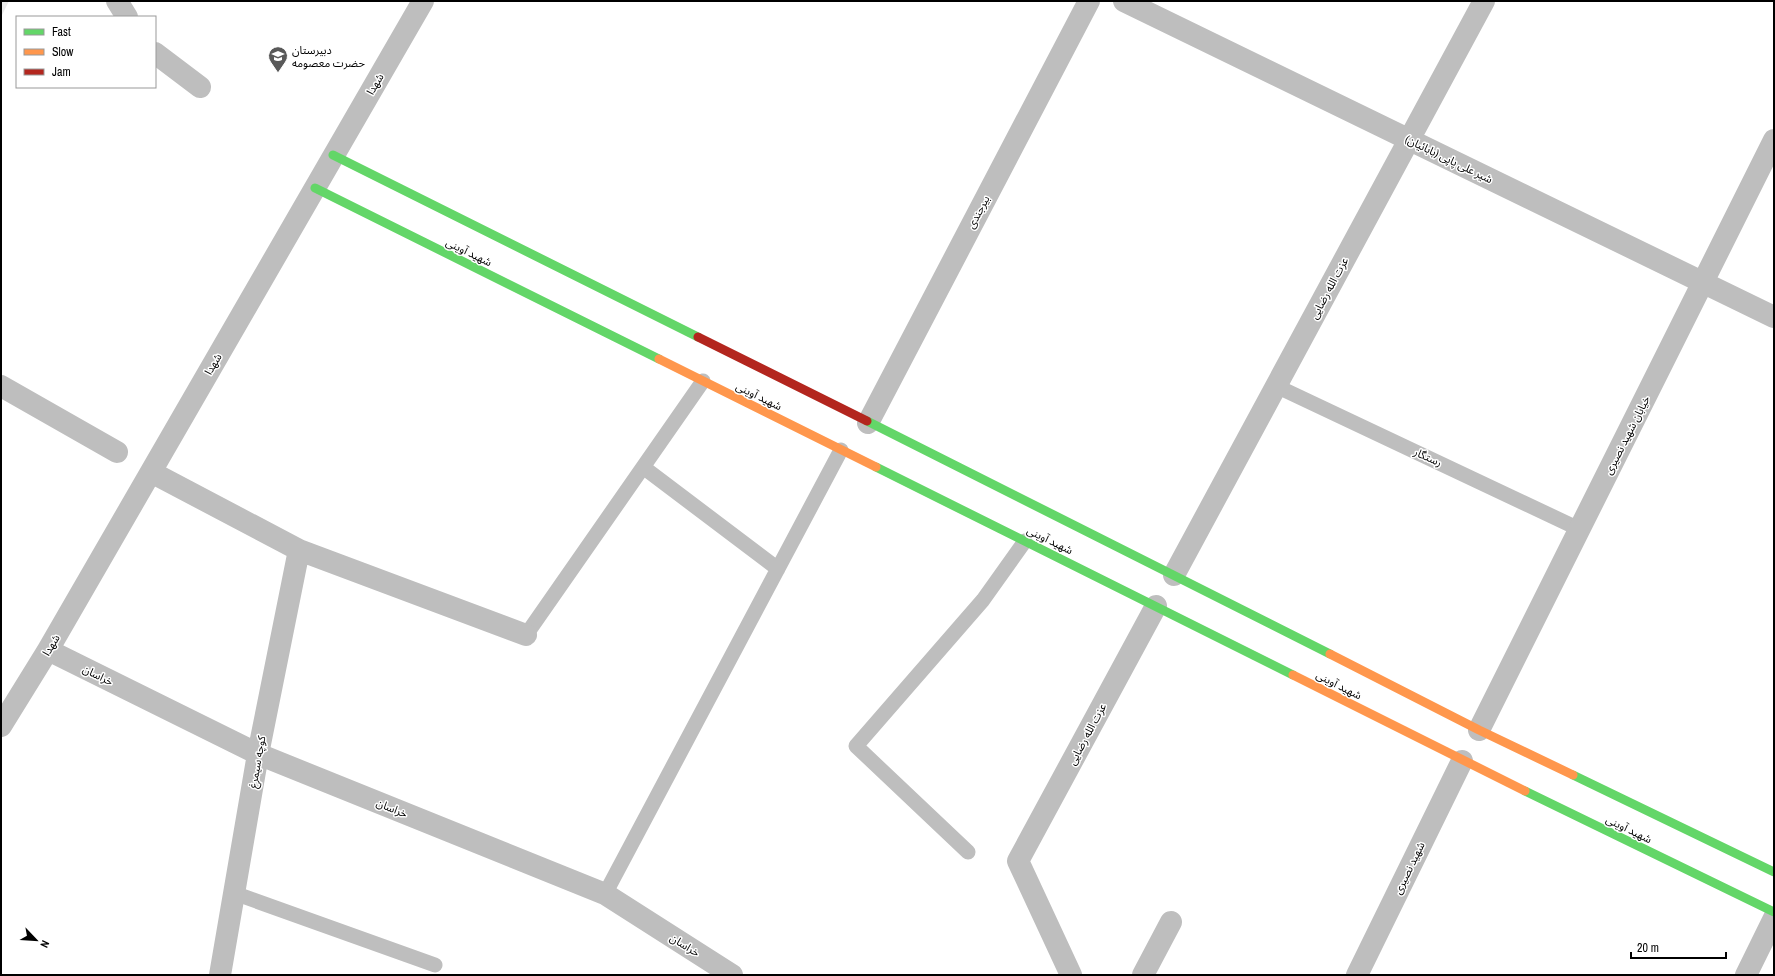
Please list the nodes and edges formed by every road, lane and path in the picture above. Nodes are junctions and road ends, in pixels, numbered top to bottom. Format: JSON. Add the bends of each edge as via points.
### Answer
{"nodes":[{"id":1,"x":117,"y":1,"type":"edge"},
{"id":2,"x":423,"y":1,"type":"edge"},
{"id":3,"x":1089,"y":1,"type":"edge"},
{"id":4,"x":1124,"y":1,"type":"edge"},
{"id":5,"x":1484,"y":1,"type":"edge"},
{"id":6,"x":126,"y":16,"type":"edge"},
{"id":7,"x":156,"y":54,"type":"edge"},
{"id":8,"x":200,"y":87,"type":"dead end"},
{"id":9,"x":1409,"y":139,"type":"junction"},
{"id":10,"x":1774,"y":140,"type":"edge"},
{"id":11,"x":333,"y":155,"type":"junction"},
{"id":12,"x":315,"y":188,"type":"junction"},
{"id":13,"x":1703,"y":282,"type":"junction"},
{"id":14,"x":1774,"y":318,"type":"edge"},
{"id":15,"x":703,"y":381,"type":"junction"},
{"id":16,"x":1,"y":386,"type":"edge"},
{"id":17,"x":1276,"y":386,"type":"junction"},
{"id":18,"x":868,"y":423,"type":"junction"},
{"id":19,"x":841,"y":450,"type":"junction"},
{"id":20,"x":117,"y":452,"type":"dead end"},
{"id":21,"x":643,"y":467,"type":"junction"},
{"id":22,"x":151,"y":472,"type":"junction"},
{"id":23,"x":1579,"y":529,"type":"junction"},
{"id":24,"x":1025,"y":541,"type":"junction"},
{"id":25,"x":299,"y":550,"type":"junction"},
{"id":26,"x":778,"y":569,"type":"junction"},
{"id":27,"x":1174,"y":575,"type":"junction"},
{"id":28,"x":1156,"y":606,"type":"junction"},
{"id":29,"x":526,"y":635,"type":"joint"},
{"id":30,"x":48,"y":650,"type":"junction"},
{"id":31,"x":1,"y":726,"type":"edge"},
{"id":32,"x":1479,"y":730,"type":"junction"},
{"id":33,"x":258,"y":754,"type":"junction"},
{"id":34,"x":1462,"y":761,"type":"junction"},
{"id":35,"x":968,"y":852,"type":"dead end"},
{"id":36,"x":1774,"y":872,"type":"edge"},
{"id":37,"x":234,"y":893,"type":"junction"},
{"id":38,"x":605,"y":894,"type":"junction"},
{"id":39,"x":1774,"y":912,"type":"edge"},
{"id":40,"x":1774,"y":918,"type":"edge"},
{"id":41,"x":1171,"y":922,"type":"dead end"},
{"id":42,"x":435,"y":965,"type":"dead end"},
{"id":43,"x":220,"y":975,"type":"edge"},
{"id":44,"x":732,"y":975,"type":"edge"},
{"id":45,"x":1071,"y":975,"type":"edge"},
{"id":46,"x":1143,"y":975,"type":"edge"},
{"id":47,"x":1357,"y":975,"type":"edge"},
{"id":48,"x":1746,"y":975,"type":"edge"}],
"edges":[{"from":1,"to":6,"type":"street"},
{"from":2,"to":11,"type":"street","name":"شهدا"},
{"from":3,"to":18,"type":"street","name":"بیرجندی"},
{"from":4,"to":9,"type":"street","name":"شیر علی پاپی (بابائیان)"},
{"from":5,"to":9,"type":"street","name":"عزت الله رضایی"},
{"from":7,"to":8,"type":"street"},
{"from":9,"to":13,"type":"street","name":"شیر علی پاپی (بابائیان)"},
{"from":9,"to":17,"type":"street","name":"عزت الله رضایی"},
{"from":10,"to":13,"type":"street","name":"خیابان شهید نصیری"},
{"from":11,"to":12,"type":"street","name":"شهدا"},
{"from":11,"to":18,"type":"street"},
{"from":12,"to":15,"type":"street","name":"شهید آوینی"},
{"from":12,"to":22,"type":"street","name":"شهدا"},
{"from":13,"to":14,"type":"street","name":"شیر علی پاپی (بابائیان)"},
{"from":13,"to":23,"type":"street","name":"خیابان شهید نصیری"},
{"from":15,"to":19,"type":"street","name":"شهید آوینی"},
{"from":15,"to":21,"type":"lane"},
{"from":16,"to":20,"type":"street"},
{"from":17,"to":23,"type":"lane","name":"رستگار"},
{"from":17,"to":27,"type":"street","name":"عزت الله رضایی"},
{"from":18,"to":27,"type":"street"},
{"from":19,"to":24,"type":"street","name":"شهید آوینی"},
{"from":19,"to":26,"type":"lane"},
{"from":21,"to":26,"type":"lane"},
{"from":21,"to":29,"type":"lane"},
{"from":22,"to":25,"type":"street"},
{"from":22,"to":30,"type":"street","name":"شهدا"},
{"from":23,"to":32,"type":"street","name":"خیابان شهید نصیری"},
{"from":24,"to":28,"type":"street","name":"شهید آوینی"},
{"from":24,"to":35,"type":"lane","via":[[983,600],[856,746]]},
{"from":25,"to":29,"type":"street"},
{"from":25,"to":33,"type":"street","name":"کوچه سیمرغ"},
{"from":26,"to":38,"type":"lane"},
{"from":27,"to":32,"type":"street"},
{"from":28,"to":34,"type":"street","name":"شهید آوینی"},
{"from":28,"to":45,"type":"street","name":"عزت الله رضایی","via":[[1018,861]]},
{"from":30,"to":31,"type":"street","name":"شهدا"},
{"from":30,"to":33,"type":"street","name":"خراسان"},
{"from":32,"to":36,"type":"street"},
{"from":33,"to":37,"type":"street","name":"کوچه سیمرغ"},
{"from":33,"to":38,"type":"street","name":"خراسان"},
{"from":34,"to":39,"type":"street","name":"شهید آوینی"},
{"from":34,"to":47,"type":"street","name":"شهید نصیری"},
{"from":37,"to":42,"type":"lane"},
{"from":37,"to":43,"type":"street","name":"کوچه سیمرغ"},
{"from":38,"to":44,"type":"street","name":"خراسان"},
{"from":40,"to":48,"type":"street"},
{"from":41,"to":46,"type":"street"}]}
